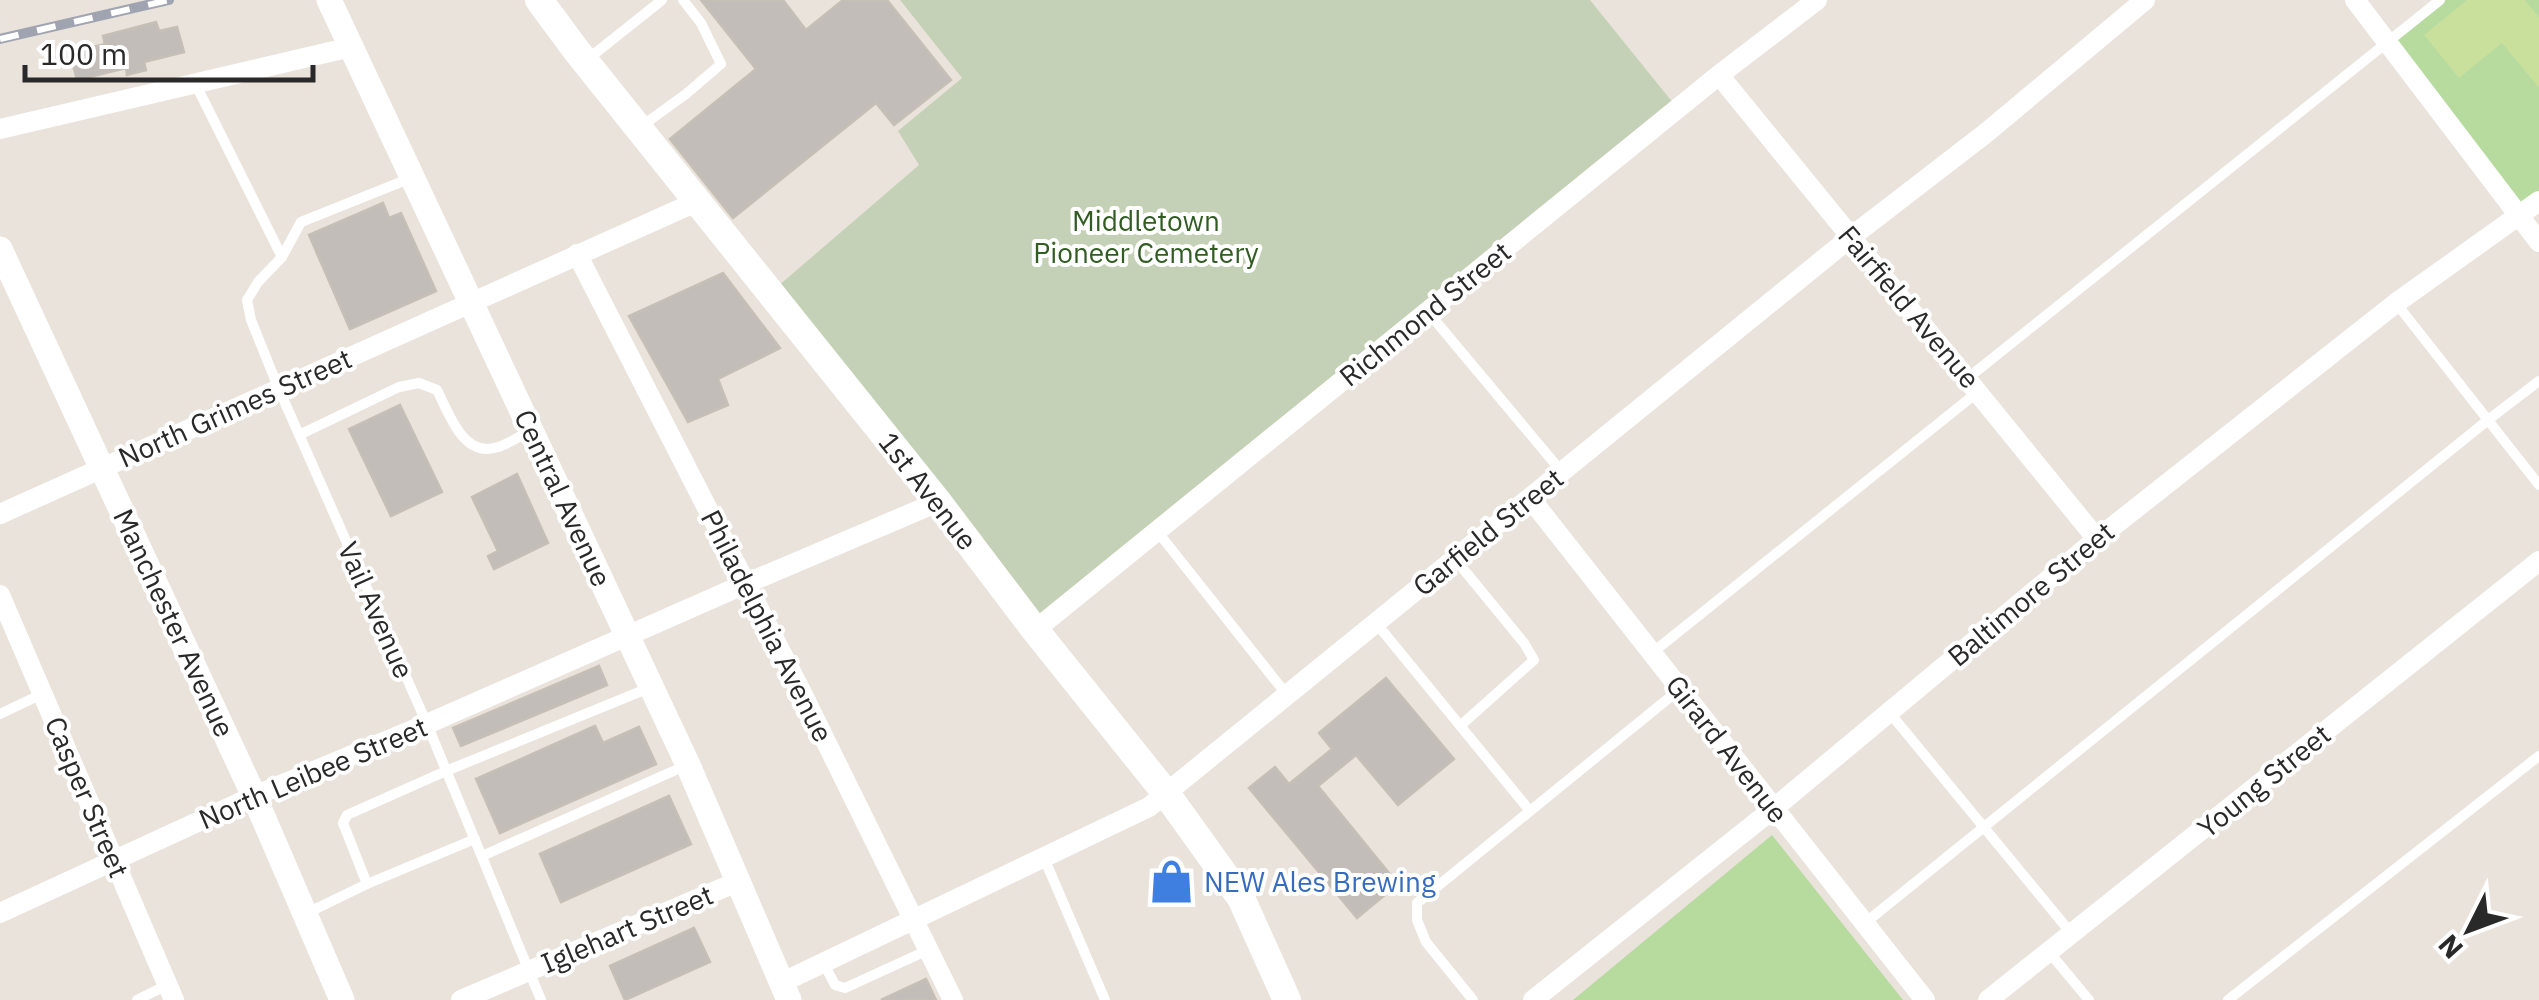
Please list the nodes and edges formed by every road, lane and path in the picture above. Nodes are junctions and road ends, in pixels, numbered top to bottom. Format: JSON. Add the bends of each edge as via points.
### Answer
{"nodes":[{"id":1,"x":329,"y":0,"type":"edge"},
{"id":2,"x":539,"y":0,"type":"edge"},
{"id":3,"x":662,"y":0,"type":"edge"},
{"id":4,"x":682,"y":0,"type":"edge"},
{"id":5,"x":1817,"y":0,"type":"edge"},
{"id":6,"x":2145,"y":0,"type":"edge"},
{"id":7,"x":2356,"y":0,"type":"edge"},
{"id":8,"x":2440,"y":0,"type":"edge"},
{"id":9,"x":2387,"y":41,"type":"junction"},
{"id":10,"x":350,"y":47,"type":"junction"},
{"id":11,"x":585,"y":62,"type":"junction"},
{"id":12,"x":1719,"y":75,"type":"junction"},
{"id":13,"x":195,"y":83,"type":"junction"},
{"id":14,"x":0,"y":128,"type":"edge"},
{"id":15,"x":638,"y":129,"type":"junction"},
{"id":16,"x":412,"y":178,"type":"junction"},
{"id":17,"x":696,"y":202,"type":"junction"},
{"id":18,"x":2539,"y":202,"type":"edge"},
{"id":19,"x":2520,"y":216,"type":"junction"},
{"id":20,"x":1851,"y":238,"type":"junction"},
{"id":21,"x":2539,"y":242,"type":"edge"},
{"id":22,"x":0,"y":249,"type":"edge"},
{"id":23,"x":576,"y":254,"type":"junction"},
{"id":24,"x":282,"y":257,"type":"junction"},
{"id":25,"x":471,"y":303,"type":"junction"},
{"id":26,"x":2396,"y":303,"type":"junction"},
{"id":27,"x":1427,"y":312,"type":"junction"},
{"id":28,"x":2539,"y":381,"type":"edge"},
{"id":29,"x":1973,"y":385,"type":"junction"},
{"id":30,"x":278,"y":387,"type":"junction"},
{"id":31,"x":2488,"y":420,"type":"junction"},
{"id":32,"x":531,"y":431,"type":"junction"},
{"id":33,"x":299,"y":435,"type":"junction"},
{"id":34,"x":102,"y":468,"type":"junction"},
{"id":35,"x":1562,"y":472,"type":"junction"},
{"id":36,"x":2539,"y":484,"type":"edge"},
{"id":37,"x":1530,"y":498,"type":"junction"},
{"id":38,"x":938,"y":502,"type":"junction"},
{"id":39,"x":0,"y":514,"type":"edge"},
{"id":40,"x":1157,"y":531,"type":"junction"},
{"id":41,"x":2097,"y":538,"type":"junction"},
{"id":42,"x":1455,"y":559,"type":"junction"},
{"id":43,"x":2539,"y":561,"type":"edge"},
{"id":44,"x":745,"y":584,"type":"junction"},
{"id":45,"x":0,"y":595,"type":"edge"},
{"id":46,"x":1376,"y":624,"type":"junction"},
{"id":47,"x":1035,"y":630,"type":"junction"},
{"id":48,"x":627,"y":636,"type":"junction"},
{"id":49,"x":1652,"y":652,"type":"junction"},
{"id":50,"x":650,"y":687,"type":"junction"},
{"id":51,"x":1681,"y":688,"type":"junction"},
{"id":52,"x":42,"y":694,"type":"junction"},
{"id":53,"x":1287,"y":696,"type":"junction"},
{"id":54,"x":1889,"y":712,"type":"junction"},
{"id":55,"x":0,"y":714,"type":"edge"},
{"id":56,"x":427,"y":724,"type":"junction"},
{"id":57,"x":1460,"y":726,"type":"junction"},
{"id":58,"x":2539,"y":756,"type":"edge"},
{"id":59,"x":688,"y":765,"type":"junction"},
{"id":60,"x":446,"y":770,"type":"junction"},
{"id":61,"x":1166,"y":792,"type":"junction"},
{"id":62,"x":254,"y":796,"type":"junction"},
{"id":63,"x":1773,"y":809,"type":"junction"},
{"id":64,"x":1530,"y":811,"type":"junction"},
{"id":65,"x":1984,"y":827,"type":"junction"},
{"id":66,"x":474,"y":839,"type":"junction"},
{"id":67,"x":482,"y":856,"type":"junction"},
{"id":68,"x":1044,"y":858,"type":"junction"},
{"id":69,"x":114,"y":860,"type":"junction"},
{"id":70,"x":737,"y":882,"type":"junction"},
{"id":71,"x":367,"y":884,"type":"junction"},
{"id":72,"x":0,"y":913,"type":"edge"},
{"id":73,"x":305,"y":914,"type":"junction"},
{"id":74,"x":912,"y":919,"type":"junction"},
{"id":75,"x":1865,"y":923,"type":"junction"},
{"id":76,"x":2071,"y":934,"type":"junction"},
{"id":77,"x":928,"y":950,"type":"junction"},
{"id":78,"x":2049,"y":952,"type":"junction"},
{"id":79,"x":824,"y":962,"type":"junction"},
{"id":80,"x":529,"y":970,"type":"junction"},
{"id":81,"x":785,"y":992,"type":"edge"},
{"id":82,"x":171,"y":993,"type":"edge"},
{"id":83,"x":137,"y":1000,"type":"edge"},
{"id":84,"x":342,"y":1000,"type":"edge"},
{"id":85,"x":461,"y":1000,"type":"edge"},
{"id":86,"x":541,"y":1000,"type":"edge"},
{"id":87,"x":953,"y":1000,"type":"edge"},
{"id":88,"x":1105,"y":1000,"type":"edge"},
{"id":89,"x":1287,"y":1000,"type":"edge"},
{"id":90,"x":1473,"y":1000,"type":"edge"},
{"id":91,"x":1533,"y":1000,"type":"edge"},
{"id":92,"x":1925,"y":1000,"type":"edge"},
{"id":93,"x":1988,"y":1000,"type":"edge"},
{"id":94,"x":2089,"y":1000,"type":"edge"},
{"id":95,"x":2228,"y":1000,"type":"edge"}],
"edges":[{"from":1,"to":10,"type":"street","name":"Central Avenue"},
{"from":2,"to":11,"type":"main road","name":"1st Avenue"},
{"from":3,"to":11,"type":"lane"},
{"from":4,"to":15,"type":"lane","via":[[721,64]]},
{"from":5,"to":12,"type":"street","name":"Richmond Street"},
{"from":6,"to":20,"type":"street","name":"Garfield Street"},
{"from":7,"to":9,"type":"street"},
{"from":8,"to":9,"type":"lane"},
{"from":9,"to":19,"type":"street"},
{"from":9,"to":29,"type":"lane"},
{"from":10,"to":13,"type":"street"},
{"from":10,"to":16,"type":"street","name":"Central Avenue"},
{"from":11,"to":15,"type":"main road","name":"1st Avenue"},
{"from":12,"to":20,"type":"street","name":"Fairfield Avenue"},
{"from":12,"to":27,"type":"street","name":"Richmond Street"},
{"from":13,"to":14,"type":"street"},
{"from":13,"to":24,"type":"lane"},
{"from":15,"to":17,"type":"main road","name":"1st Avenue"},
{"from":16,"to":24,"type":"lane","via":[[300,222]]},
{"from":16,"to":25,"type":"street","name":"Central Avenue"},
{"from":17,"to":23,"type":"street","name":"North Grimes Street"},
{"from":17,"to":38,"type":"main road","name":"1st Avenue"},
{"from":18,"to":19,"type":"street","name":"Baltimore Street"},
{"from":19,"to":21,"type":"street"},
{"from":19,"to":26,"type":"street","name":"Baltimore Street"},
{"from":20,"to":29,"type":"street","name":"Fairfield Avenue"},
{"from":20,"to":35,"type":"street","name":"Garfield Street"},
{"from":22,"to":34,"type":"street","name":"Manchester Avenue"},
{"from":23,"to":25,"type":"street","name":"North Grimes Street"},
{"from":23,"to":44,"type":"street","name":"Philadelphia Avenue"},
{"from":24,"to":30,"type":"lane","name":"Vail Avenue","via":[[247,300]]},
{"from":25,"to":30,"type":"street","name":"North Grimes Street"},
{"from":25,"to":32,"type":"street","name":"Central Avenue"},
{"from":26,"to":31,"type":"lane"},
{"from":26,"to":41,"type":"street","name":"Baltimore Street"},
{"from":27,"to":35,"type":"lane"},
{"from":27,"to":40,"type":"street","name":"Richmond Street"},
{"from":28,"to":31,"type":"lane"},
{"from":29,"to":41,"type":"street","name":"Fairfield Avenue"},
{"from":29,"to":49,"type":"lane"},
{"from":30,"to":33,"type":"lane","name":"Vail Avenue"},
{"from":30,"to":34,"type":"street","name":"North Grimes Street"},
{"from":31,"to":36,"type":"lane"},
{"from":31,"to":65,"type":"lane"},
{"from":32,"to":33,"type":"lane","via":[[478,448],[462,436],[437,390],[419,383]]},
{"from":32,"to":48,"type":"street","name":"Central Avenue"},
{"from":33,"to":56,"type":"lane","name":"Vail Avenue"},
{"from":34,"to":39,"type":"street","name":"North Grimes Street"},
{"from":34,"to":62,"type":"street","name":"Manchester Avenue"},
{"from":35,"to":37,"type":"street","name":"Garfield Street"},
{"from":37,"to":42,"type":"street","name":"Garfield Street"},
{"from":37,"to":49,"type":"street","name":"Girard Avenue"},
{"from":38,"to":44,"type":"street","name":"North Leibee Street"},
{"from":38,"to":47,"type":"main road","name":"1st Avenue"},
{"from":40,"to":47,"type":"street","name":"Richmond Street"},
{"from":40,"to":53,"type":"lane"},
{"from":41,"to":54,"type":"street","name":"Baltimore Street"},
{"from":42,"to":46,"type":"street","name":"Garfield Street"},
{"from":42,"to":57,"type":"lane","via":[[1534,660]]},
{"from":43,"to":76,"type":"street","name":"Young Street"},
{"from":44,"to":48,"type":"street","name":"North Leibee Street"},
{"from":44,"to":74,"type":"street","name":"Philadelphia Avenue"},
{"from":45,"to":52,"type":"street","name":"Casper Street"},
{"from":46,"to":53,"type":"street","name":"Garfield Street"},
{"from":46,"to":57,"type":"lane"},
{"from":47,"to":61,"type":"main road","name":"1st Avenue"},
{"from":48,"to":50,"type":"street","name":"Central Avenue"},
{"from":48,"to":56,"type":"street","name":"North Leibee Street"},
{"from":49,"to":51,"type":"street","name":"Girard Avenue"},
{"from":50,"to":59,"type":"street","name":"Central Avenue"},
{"from":50,"to":60,"type":"lane"},
{"from":51,"to":63,"type":"street","name":"Girard Avenue"},
{"from":51,"to":64,"type":"lane"},
{"from":52,"to":55,"type":"lane"},
{"from":52,"to":69,"type":"street","name":"Casper Street"},
{"from":53,"to":61,"type":"street","name":"Garfield Street"},
{"from":54,"to":63,"type":"street","name":"Baltimore Street"},
{"from":54,"to":65,"type":"lane"},
{"from":56,"to":60,"type":"lane","name":"Vail Avenue"},
{"from":56,"to":62,"type":"street","name":"North Leibee Street"},
{"from":57,"to":64,"type":"lane"},
{"from":58,"to":95,"type":"lane"},
{"from":59,"to":67,"type":"lane"},
{"from":59,"to":70,"type":"street","name":"Central Avenue"},
{"from":60,"to":66,"type":"lane","name":"Vail Avenue"},
{"from":60,"to":71,"type":"lane","via":[[348,815],[343,823]]},
{"from":61,"to":68,"type":"street","name":"Garfield Street","via":[[1149,807]]},
{"from":61,"to":89,"type":"main road","name":"1st Avenue","via":[[1241,898]]},
{"from":62,"to":69,"type":"street","name":"North Leibee Street"},
{"from":62,"to":73,"type":"street","name":"Manchester Avenue"},
{"from":63,"to":75,"type":"street","name":"Girard Avenue"},
{"from":63,"to":91,"type":"street","name":"Baltimore Street"},
{"from":64,"to":90,"type":"lane","via":[[1418,904],[1426,942]]},
{"from":65,"to":75,"type":"lane"},
{"from":65,"to":76,"type":"lane"},
{"from":66,"to":67,"type":"lane","name":"Vail Avenue"},
{"from":66,"to":71,"type":"lane"},
{"from":67,"to":80,"type":"lane","name":"Vail Avenue"},
{"from":68,"to":74,"type":"street","name":"Garfield Street"},
{"from":68,"to":88,"type":"lane"},
{"from":69,"to":72,"type":"street","name":"North Leibee Street"},
{"from":69,"to":82,"type":"street","name":"Casper Street"},
{"from":70,"to":80,"type":"street","name":"Iglehart Street"},
{"from":70,"to":81,"type":"street","name":"Central Avenue"},
{"from":71,"to":73,"type":"lane"},
{"from":73,"to":84,"type":"street","name":"Manchester Avenue"},
{"from":74,"to":77,"type":"street","name":"Philadelphia Avenue"},
{"from":74,"to":79,"type":"street","name":"Garfield Street"},
{"from":75,"to":92,"type":"street","name":"Girard Avenue"},
{"from":76,"to":78,"type":"street","name":"Young Street"},
{"from":77,"to":79,"type":"lane","via":[[845,988],[835,985]]},
{"from":77,"to":87,"type":"street","name":"Philadelphia Avenue"},
{"from":78,"to":93,"type":"street","name":"Young Street"},
{"from":78,"to":94,"type":"lane"},
{"from":79,"to":81,"type":"street","name":"Garfield Street"},
{"from":80,"to":85,"type":"street","name":"Iglehart Street"},
{"from":80,"to":86,"type":"lane","name":"Vail Avenue"},
{"from":82,"to":83,"type":"lane"}]}
